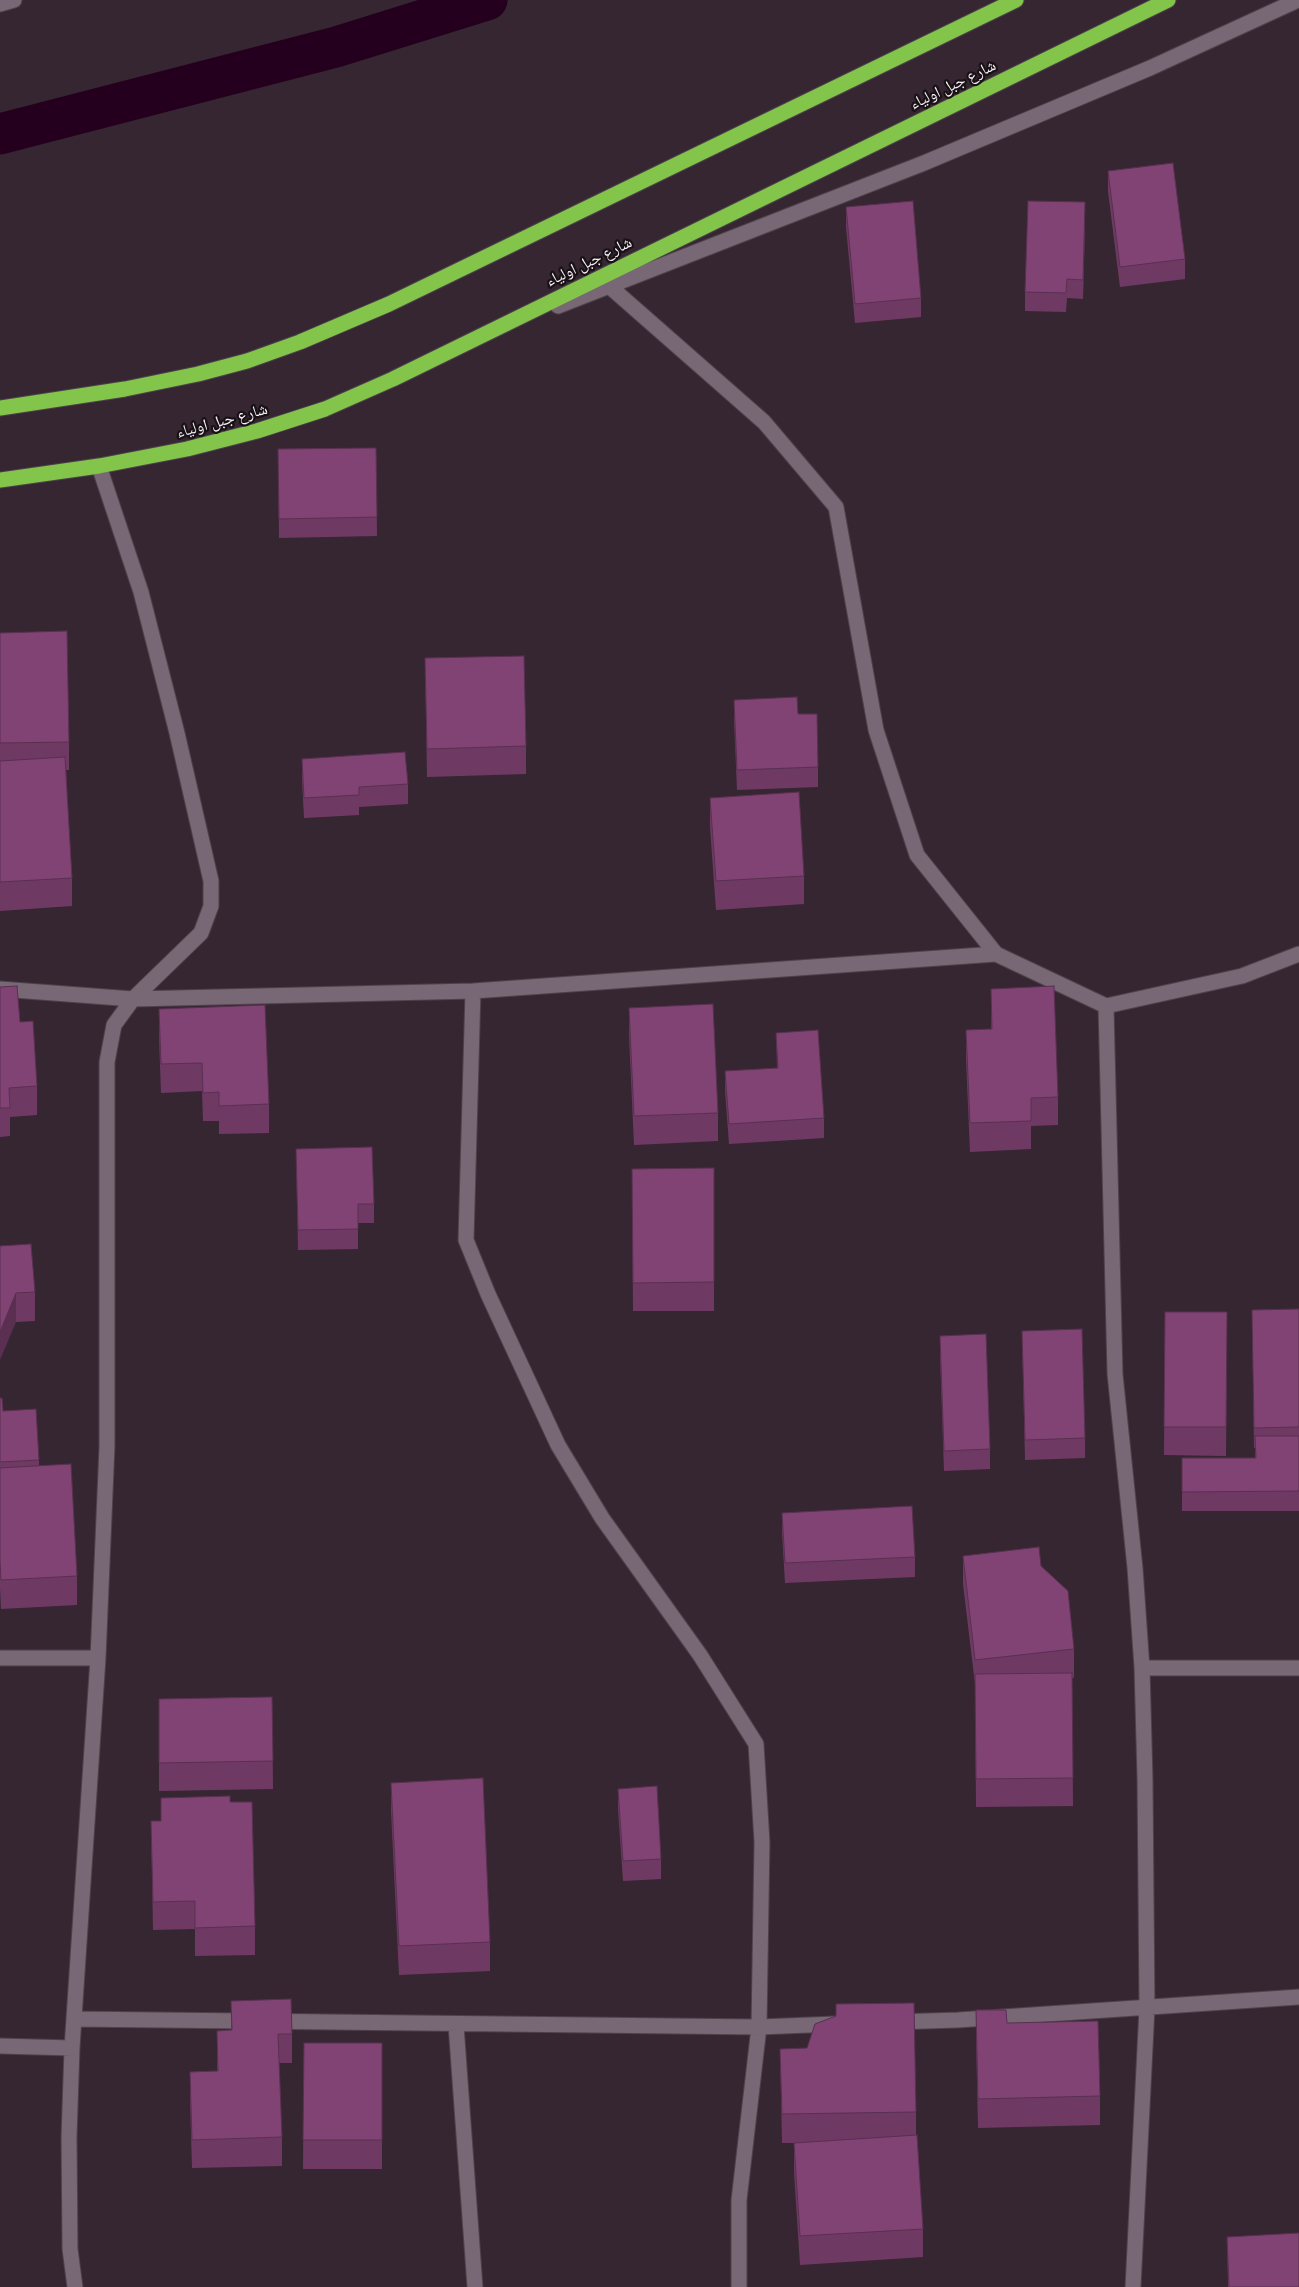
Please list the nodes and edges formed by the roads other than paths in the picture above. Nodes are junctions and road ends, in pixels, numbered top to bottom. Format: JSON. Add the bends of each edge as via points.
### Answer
{"nodes":[{"id":1,"x":14,"y":0,"type":"edge"},
{"id":2,"x":1016,"y":0,"type":"edge"},
{"id":3,"x":1168,"y":0,"type":"edge"},
{"id":4,"x":1298,"y":0,"type":"edge"},
{"id":5,"x":0,"y":4,"type":"edge"},
{"id":6,"x":608,"y":285,"type":"junction"},
{"id":7,"x":450,"y":350,"type":"junction"},
{"id":8,"x":0,"y":408,"type":"edge"},
{"id":9,"x":99,"y":466,"type":"junction"},
{"id":10,"x":0,"y":480,"type":"edge"},
{"id":11,"x":996,"y":954,"type":"junction"},
{"id":12,"x":1299,"y":954,"type":"edge"},
{"id":13,"x":0,"y":989,"type":"edge"},
{"id":14,"x":472,"y":991,"type":"junction"},
{"id":15,"x":134,"y":999,"type":"junction"},
{"id":16,"x":1106,"y":1006,"type":"junction"},
{"id":17,"x":0,"y":1658,"type":"edge"},
{"id":18,"x":98,"y":1658,"type":"junction"},
{"id":19,"x":1142,"y":1668,"type":"junction"},
{"id":20,"x":1299,"y":1668,"type":"edge"},
{"id":21,"x":1299,"y":1997,"type":"edge"},
{"id":22,"x":1147,"y":2008,"type":"junction"},
{"id":23,"x":74,"y":2019,"type":"junction"},
{"id":24,"x":879,"y":2023,"type":"edge"},
{"id":25,"x":849,"y":2024,"type":"edge"},
{"id":26,"x":456,"y":2025,"type":"junction"},
{"id":27,"x":759,"y":2027,"type":"junction"},
{"id":28,"x":0,"y":2046,"type":"edge"},
{"id":29,"x":72,"y":2048,"type":"junction"},
{"id":30,"x":75,"y":2287,"type":"edge"},
{"id":31,"x":475,"y":2287,"type":"edge"},
{"id":32,"x":739,"y":2287,"type":"edge"},
{"id":33,"x":1133,"y":2287,"type":"edge"}],
"edges":[{"from":1,"to":5,"type":"street"},
{"from":2,"to":8,"type":"highway","via":[[389,304],[300,342],[248,361],[198,374]]},
{"from":3,"to":7,"type":"highway","name":"شارع جبل اولياء"},
{"from":4,"to":6,"type":"street","via":[[1150,68],[924,163]]},
{"from":6,"to":7,"type":"street"},
{"from":6,"to":11,"type":"street","via":[[764,422],[836,507],[876,730],[917,855]]},
{"from":7,"to":9,"type":"highway","name":"شارع جبل اولياء","via":[[325,409],[187,449]]},
{"from":9,"to":10,"type":"highway","name":"شارع جبل اولياء"},
{"from":9,"to":15,"type":"street","via":[[141,592],[211,881],[211,906],[200,933]]},
{"from":11,"to":14,"type":"street"},
{"from":11,"to":16,"type":"street"},
{"from":12,"to":16,"type":"street","via":[[1242,976]]},
{"from":13,"to":15,"type":"street"},
{"from":14,"to":15,"type":"street"},
{"from":14,"to":27,"type":"street","via":[[466,1240],[558,1445],[602,1518],[700,1654],[756,1744],[762,1842]]},
{"from":15,"to":18,"type":"street","via":[[114,1025],[107,1062],[107,1446]]},
{"from":16,"to":19,"type":"street","via":[[1115,1374]]},
{"from":17,"to":18,"type":"street"},
{"from":18,"to":23,"type":"street"},
{"from":19,"to":20,"type":"street"},
{"from":19,"to":22,"type":"street"},
{"from":21,"to":22,"type":"street"},
{"from":22,"to":24,"type":"street"},
{"from":22,"to":33,"type":"street"},
{"from":23,"to":26,"type":"street"},
{"from":23,"to":29,"type":"street"},
{"from":25,"to":27,"type":"street"},
{"from":26,"to":27,"type":"street"},
{"from":26,"to":31,"type":"street"},
{"from":27,"to":32,"type":"street","via":[[739,2200]]},
{"from":28,"to":29,"type":"street"},
{"from":29,"to":30,"type":"street","via":[[70,2249]]}]}
